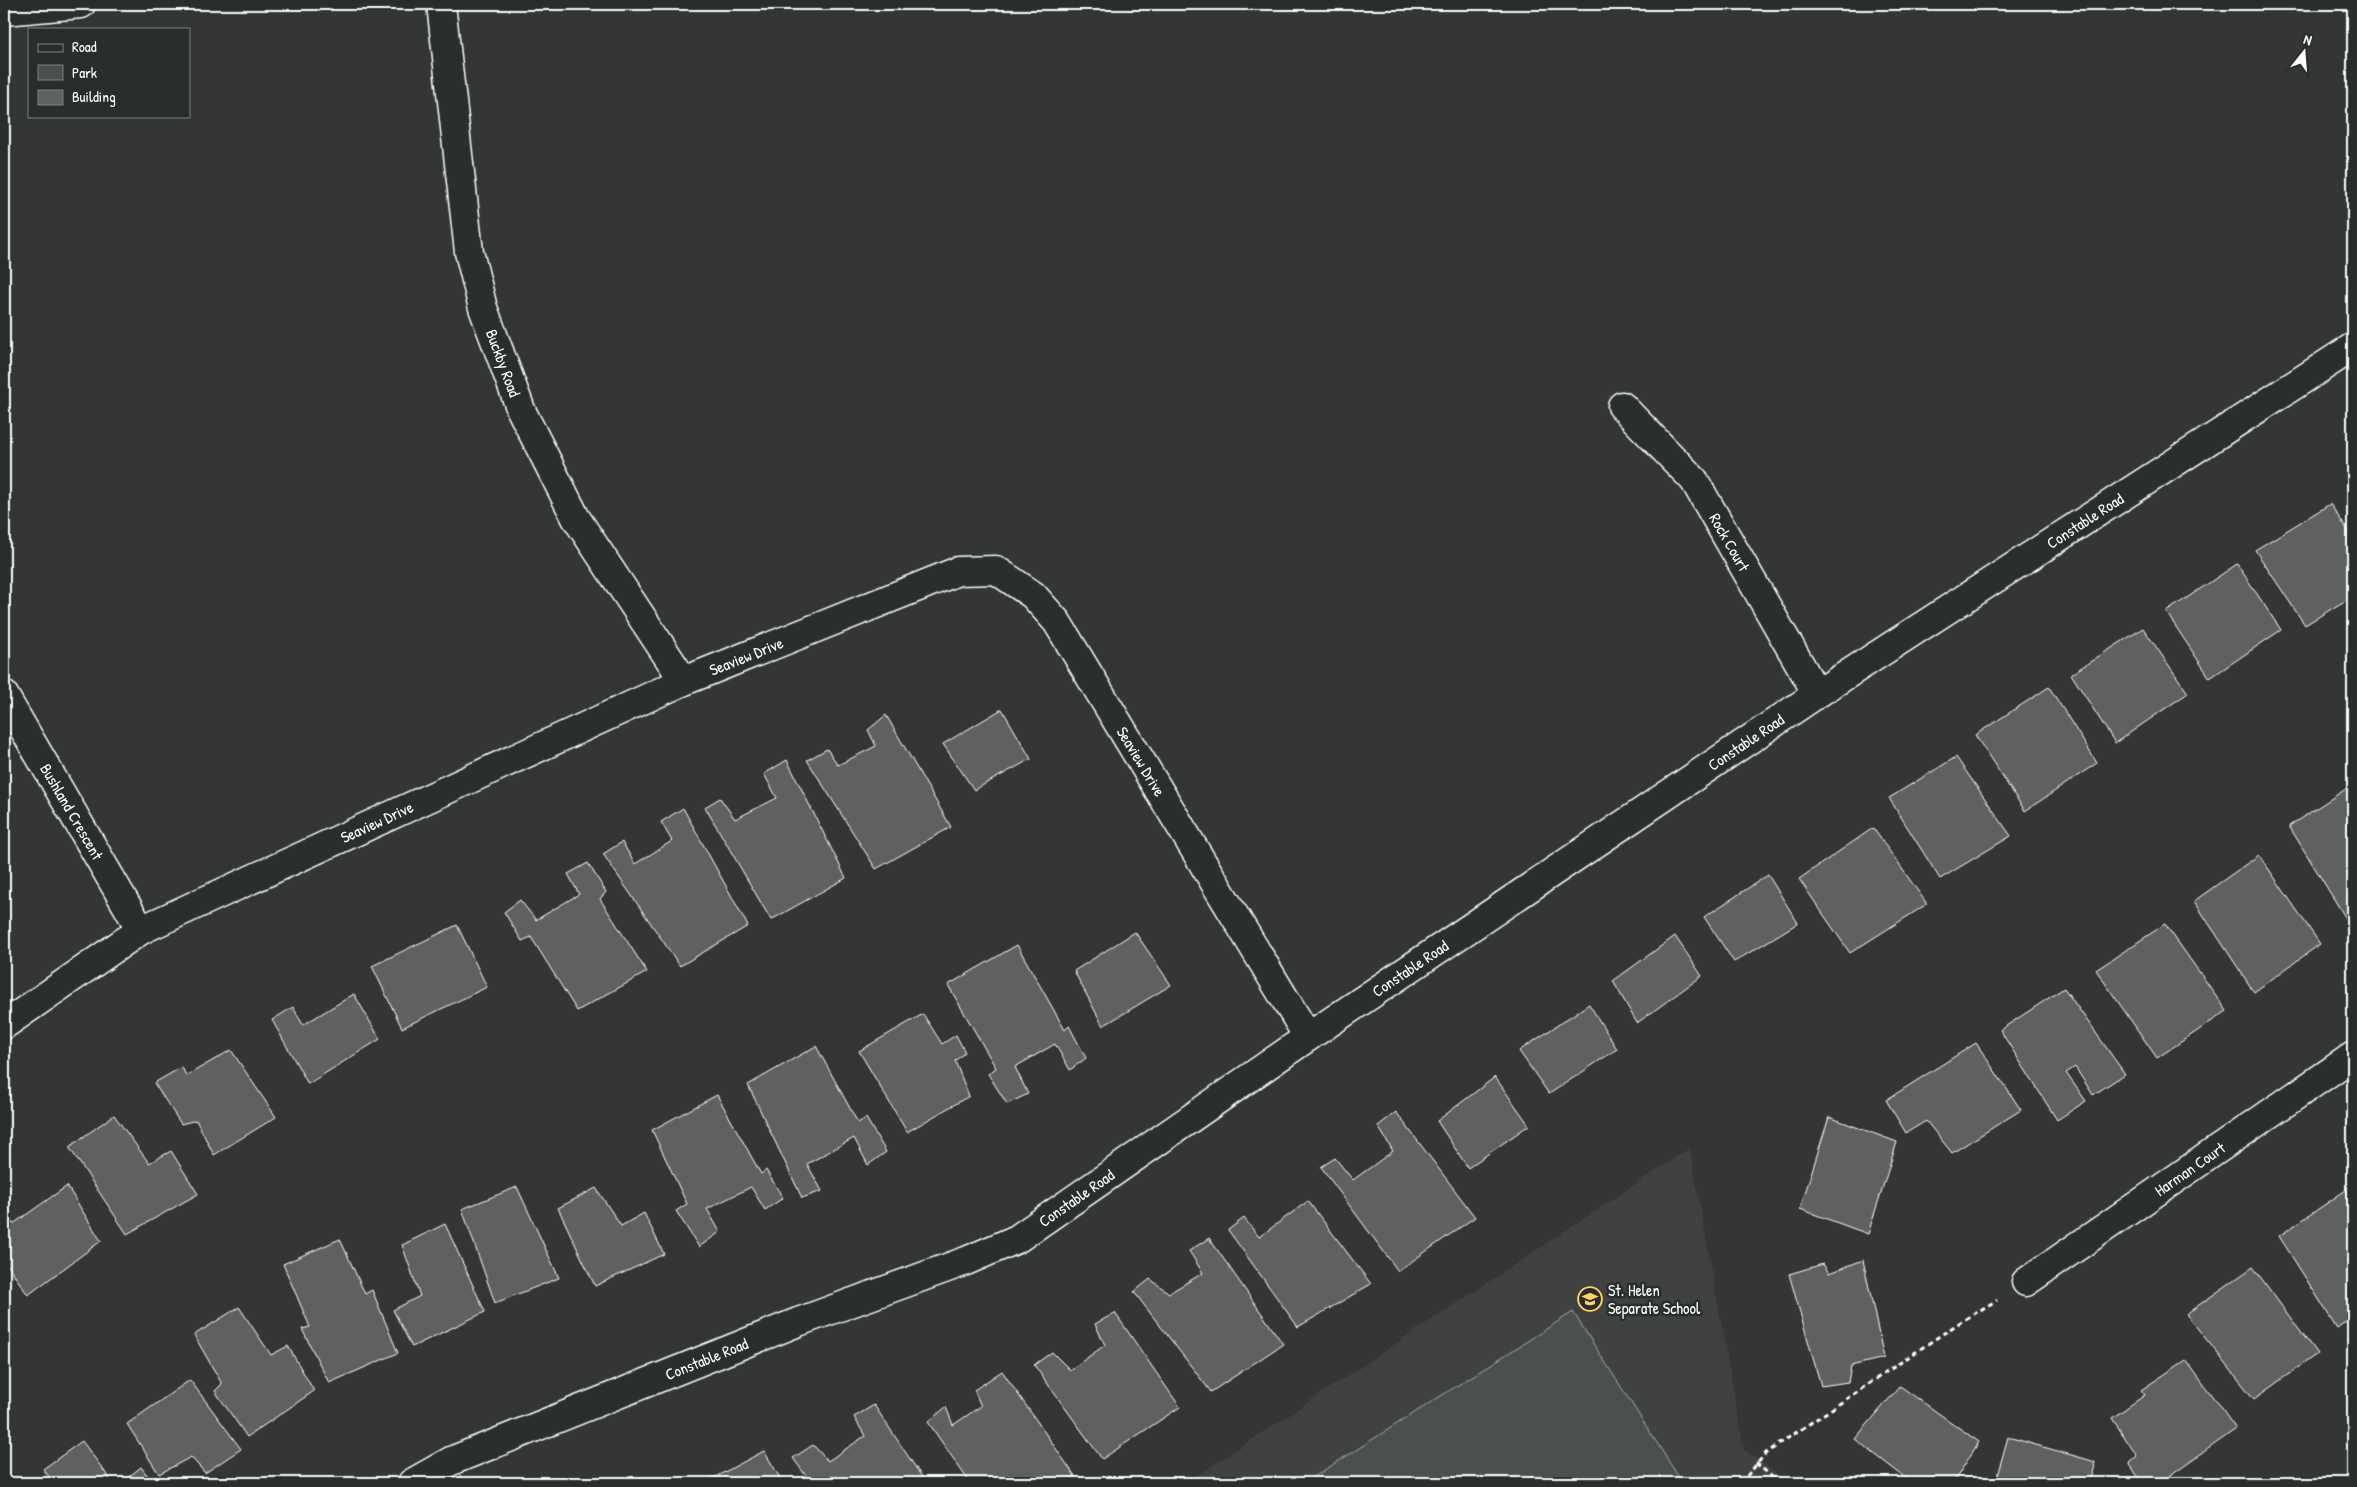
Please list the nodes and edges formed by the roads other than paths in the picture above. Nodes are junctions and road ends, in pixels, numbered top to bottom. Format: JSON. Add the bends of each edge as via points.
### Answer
{"nodes":[{"id":1,"x":81,"y":4,"type":"edge"},
{"id":2,"x":441,"y":4,"type":"edge"},
{"id":3,"x":4,"y":11,"type":"edge"},
{"id":4,"x":2353,"y":347,"type":"edge"},
{"id":5,"x":1622,"y":406,"type":"dead end"},
{"id":6,"x":684,"y":681,"type":"junction"},
{"id":7,"x":4,"y":694,"type":"edge"},
{"id":8,"x":1817,"y":694,"type":"junction"},
{"id":9,"x":141,"y":930,"type":"junction"},
{"id":10,"x":4,"y":1025,"type":"edge"},
{"id":11,"x":1308,"y":1037,"type":"junction"},
{"id":12,"x":2353,"y":1056,"type":"edge"},
{"id":13,"x":2026,"y":1282,"type":"road end"},
{"id":14,"x":412,"y":1483,"type":"edge"}],
"edges":[{"from":1,"to":3,"type":"street"},
{"from":2,"to":6,"type":"street","name":"Buckby Road","via":[[469,252],[483,308],[521,410],[576,518]]},
{"from":4,"to":8,"type":"street","name":"Constable Road"},
{"from":5,"to":8,"type":"street","name":"Rock Court","via":[[1694,480]]},
{"from":6,"to":9,"type":"street","name":"Seaview Drive"},
{"from":6,"to":11,"type":"street","name":"Seaview Drive","via":[[958,571],[996,570],[1034,594],[1057,622]]},
{"from":7,"to":9,"type":"street","name":"Bushland Crescent"},
{"from":8,"to":11,"type":"street","name":"Constable Road"},
{"from":9,"to":10,"type":"street","name":"Seaview Drive"},
{"from":11,"to":14,"type":"street","name":"Constable Road","via":[[1018,1239],[798,1322],[451,1461]]},
{"from":12,"to":13,"type":"street","name":"Harman Court"}]}
